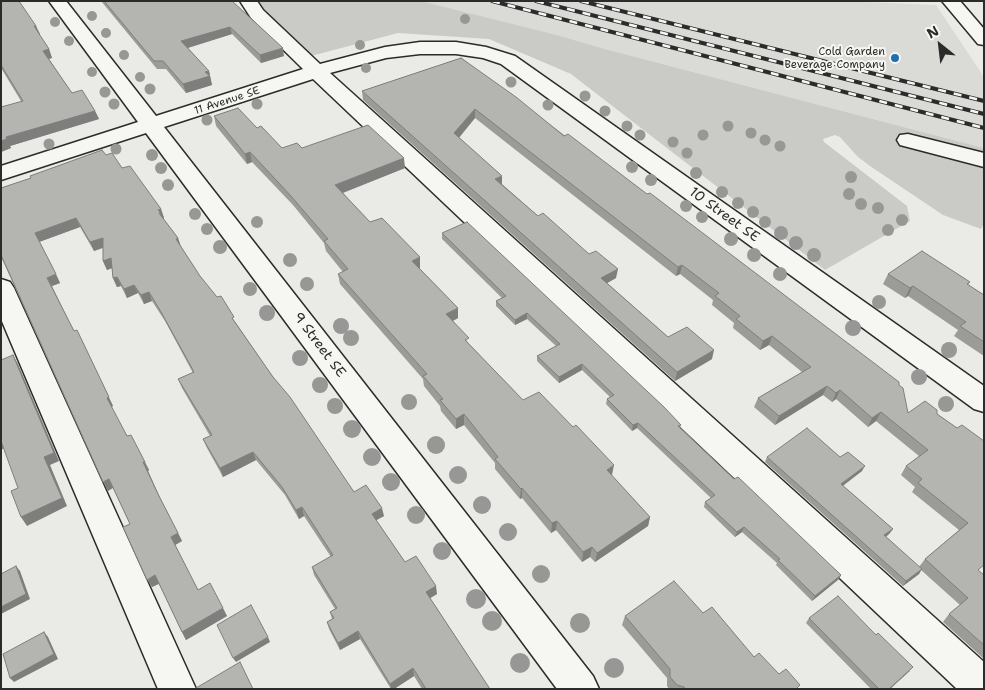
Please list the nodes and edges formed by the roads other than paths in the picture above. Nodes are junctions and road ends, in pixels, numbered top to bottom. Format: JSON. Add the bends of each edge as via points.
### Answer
{"nodes":[{"id":1,"x":57,"y":1,"type":"edge"},
{"id":2,"x":248,"y":1,"type":"edge"},
{"id":3,"x":950,"y":1,"type":"edge"},
{"id":4,"x":984,"y":40,"type":"edge"},
{"id":5,"x":456,"y":48,"type":"joint"},
{"id":6,"x":317,"y":72,"type":"junction"},
{"id":7,"x":151,"y":125,"type":"junction"},
{"id":8,"x":908,"y":140,"type":"dead end"},
{"id":9,"x":984,"y":160,"type":"edge"},
{"id":10,"x":1,"y":173,"type":"edge"},
{"id":11,"x":1,"y":288,"type":"edge"},
{"id":12,"x":984,"y":401,"type":"edge"},
{"id":13,"x":984,"y":688,"type":"edge"},
{"id":14,"x":177,"y":689,"type":"edge"},
{"id":15,"x":580,"y":689,"type":"edge"}],
"edges":[{"from":1,"to":7,"type":"street","name":"9 Street SE"},
{"from":2,"to":6,"type":"street","via":[[257,14]]},
{"from":3,"to":4,"type":"street"},
{"from":5,"to":6,"type":"street","name":"11 Avenue SE","via":[[420,48],[385,53]]},
{"from":5,"to":12,"type":"street","name":"10 Street SE","via":[[508,60]]},
{"from":6,"to":7,"type":"street","name":"11 Avenue SE"},
{"from":6,"to":13,"type":"street"},
{"from":7,"to":10,"type":"street","name":"11 Avenue SE"},
{"from":7,"to":15,"type":"street","name":"9 Street SE"},
{"from":8,"to":9,"type":"street"},
{"from":11,"to":14,"type":"street"}]}
